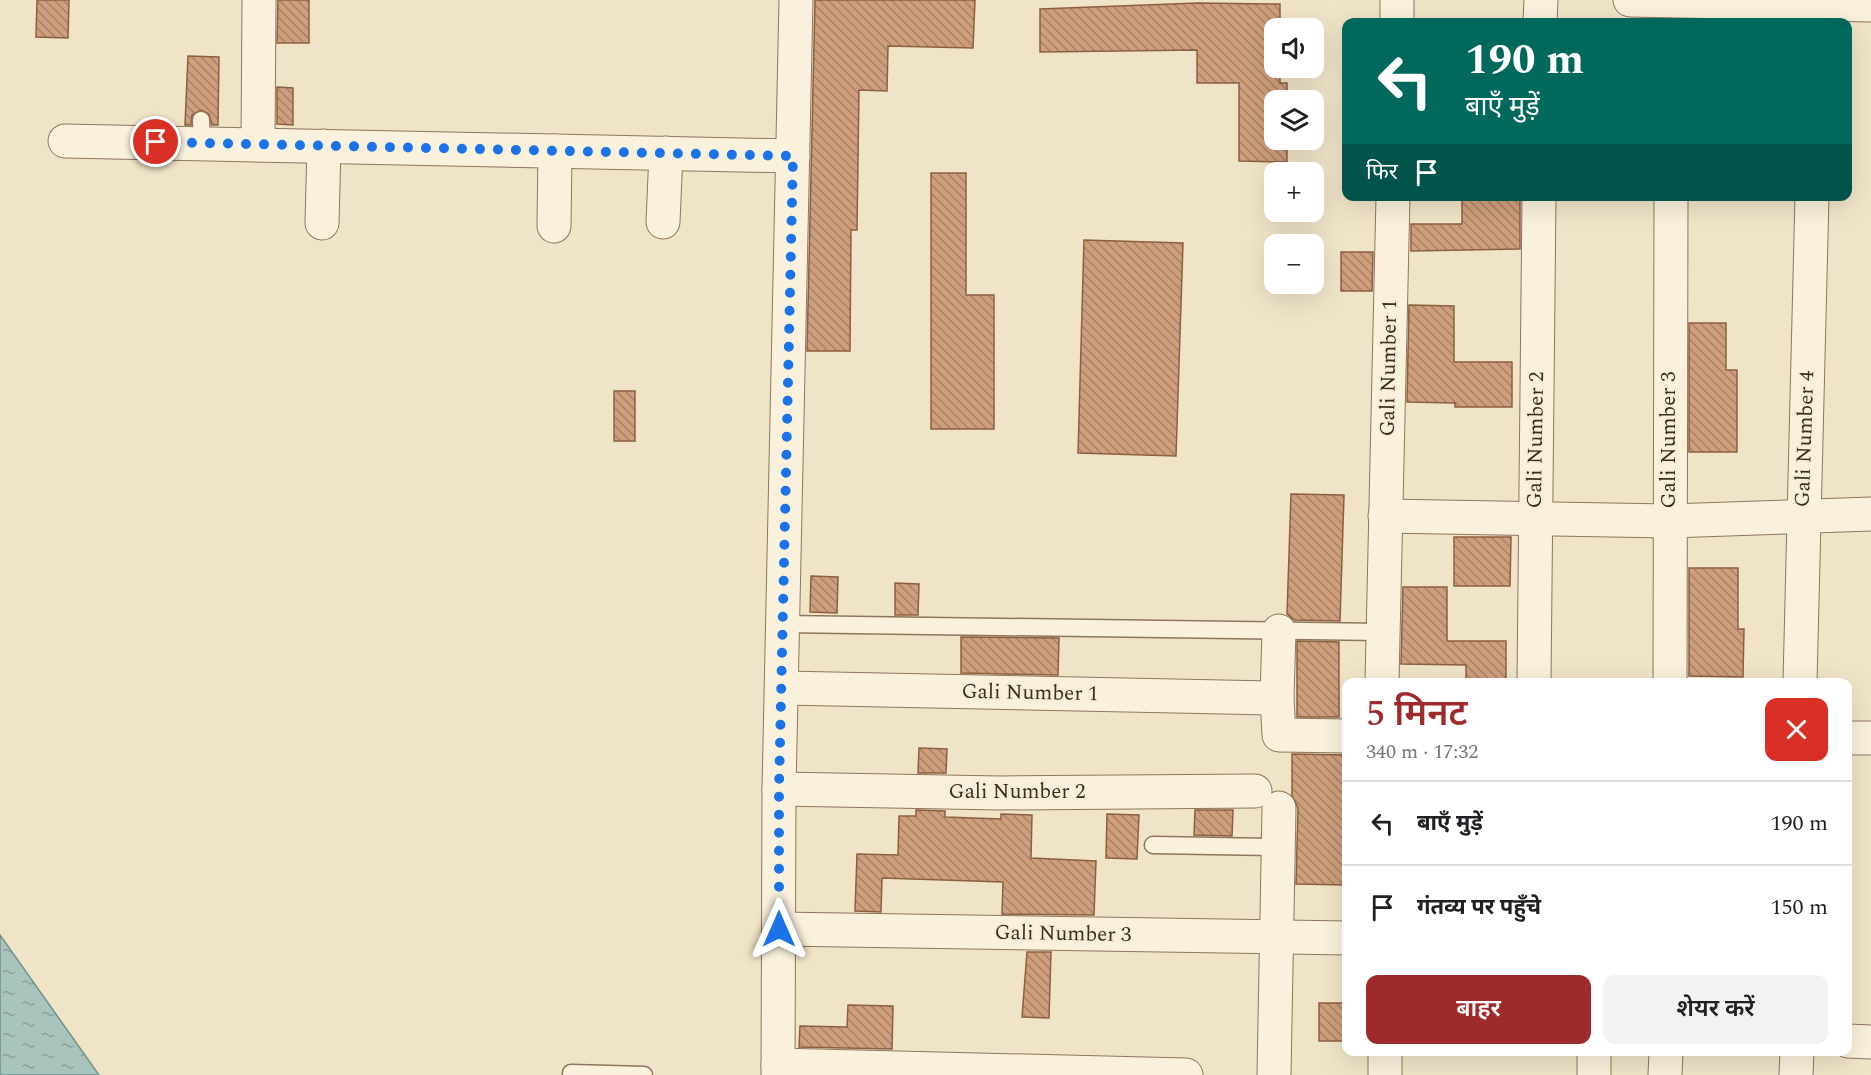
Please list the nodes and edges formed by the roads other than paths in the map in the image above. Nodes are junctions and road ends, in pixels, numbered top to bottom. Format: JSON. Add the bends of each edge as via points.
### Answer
{"nodes":[{"id":1,"x":259,"y":0,"type":"edge"},
{"id":2,"x":796,"y":0,"type":"edge"},
{"id":3,"x":1397,"y":0,"type":"edge"},
{"id":4,"x":1541,"y":0,"type":"edge"},
{"id":5,"x":1630,"y":0,"type":"edge"},
{"id":6,"x":1672,"y":1,"type":"edge"},
{"id":7,"x":1726,"y":1,"type":"edge"},
{"id":8,"x":1871,"y":5,"type":"edge"},
{"id":9,"x":1817,"y":13,"type":"edge"},
{"id":10,"x":1397,"y":18,"type":"edge"},
{"id":11,"x":1540,"y":18,"type":"edge"},
{"id":12,"x":1672,"y":18,"type":"edge"},
{"id":13,"x":64,"y":141,"type":"dead end"},
{"id":14,"x":258,"y":145,"type":"junction"},
{"id":15,"x":324,"y":147,"type":"junction"},
{"id":16,"x":555,"y":151,"type":"junction"},
{"id":17,"x":666,"y":153,"type":"junction"},
{"id":18,"x":793,"y":156,"type":"junction"},
{"id":19,"x":1393,"y":201,"type":"edge"},
{"id":20,"x":1539,"y":201,"type":"edge"},
{"id":21,"x":1671,"y":201,"type":"edge"},
{"id":22,"x":1812,"y":201,"type":"edge"},
{"id":23,"x":663,"y":222,"type":"dead end"},
{"id":24,"x":322,"y":223,"type":"dead end"},
{"id":25,"x":554,"y":226,"type":"dead end"},
{"id":26,"x":1871,"y":514,"type":"edge"},
{"id":27,"x":1385,"y":516,"type":"junction"},
{"id":28,"x":1803,"y":516,"type":"junction"},
{"id":29,"x":1536,"y":519,"type":"junction"},
{"id":30,"x":1669,"y":521,"type":"junction"},
{"id":31,"x":783,"y":624,"type":"junction"},
{"id":32,"x":1280,"y":631,"type":"junction"},
{"id":33,"x":1382,"y":632,"type":"junction"},
{"id":34,"x":1382,"y":678,"type":"edge"},
{"id":35,"x":1534,"y":678,"type":"edge"},
{"id":36,"x":1670,"y":678,"type":"edge"},
{"id":37,"x":1800,"y":678,"type":"edge"},
{"id":38,"x":783,"y":687,"type":"junction"},
{"id":39,"x":1277,"y":698,"type":"junction"},
{"id":40,"x":1342,"y":736,"type":"edge"},
{"id":41,"x":1852,"y":738,"type":"edge"},
{"id":42,"x":1871,"y":738,"type":"edge"},
{"id":43,"x":779,"y":789,"type":"junction"},
{"id":44,"x":1153,"y":845,"type":"dead end"},
{"id":45,"x":1278,"y":847,"type":"junction"},
{"id":46,"x":779,"y":929,"type":"junction"},
{"id":47,"x":1277,"y":938,"type":"junction"},
{"id":48,"x":1342,"y":938,"type":"edge"},
{"id":49,"x":1852,"y":1041,"type":"edge"},
{"id":50,"x":1871,"y":1042,"type":"edge"},
{"id":51,"x":1384,"y":1056,"type":"edge"},
{"id":52,"x":1594,"y":1056,"type":"edge"},
{"id":53,"x":1666,"y":1056,"type":"edge"},
{"id":54,"x":1797,"y":1056,"type":"edge"},
{"id":55,"x":778,"y":1070,"type":"edge"},
{"id":56,"x":571,"y":1073,"type":"dead end"},
{"id":57,"x":644,"y":1075,"type":"edge"},
{"id":58,"x":1186,"y":1075,"type":"edge"},
{"id":59,"x":1274,"y":1075,"type":"edge"},
{"id":60,"x":1385,"y":1075,"type":"edge"},
{"id":61,"x":1594,"y":1075,"type":"edge"},
{"id":62,"x":1665,"y":1075,"type":"edge"},
{"id":63,"x":1797,"y":1075,"type":"edge"}],
"edges":[{"from":1,"to":14,"type":"street"},
{"from":2,"to":18,"type":"street"},
{"from":3,"to":10,"type":"street"},
{"from":4,"to":11,"type":"street"},
{"from":5,"to":6,"type":"street"},
{"from":6,"to":7,"type":"street"},
{"from":6,"to":12,"type":"street"},
{"from":7,"to":9,"type":"street"},
{"from":8,"to":9,"type":"street"},
{"from":13,"to":14,"type":"street","via":[[201,132]]},
{"from":14,"to":15,"type":"street"},
{"from":15,"to":16,"type":"street"},
{"from":15,"to":24,"type":"street"},
{"from":16,"to":17,"type":"street"},
{"from":16,"to":25,"type":"street"},
{"from":17,"to":18,"type":"street"},
{"from":17,"to":23,"type":"street"},
{"from":18,"to":31,"type":"street"},
{"from":19,"to":27,"type":"street","name":"Gali Number 1"},
{"from":20,"to":29,"type":"street","name":"Gali Number 2"},
{"from":21,"to":30,"type":"street","name":"Gali Number 3"},
{"from":22,"to":28,"type":"street","name":"Gali Number 4"},
{"from":26,"to":28,"type":"street"},
{"from":27,"to":29,"type":"street"},
{"from":27,"to":33,"type":"street","name":"Gali Number 1"},
{"from":28,"to":30,"type":"street"},
{"from":28,"to":37,"type":"street","name":"Gali Number 4"},
{"from":29,"to":30,"type":"street"},
{"from":29,"to":35,"type":"street","name":"Gali Number 2"},
{"from":30,"to":36,"type":"street","name":"Gali Number 3"},
{"from":31,"to":32,"type":"lane"},
{"from":31,"to":38,"type":"street"},
{"from":32,"to":33,"type":"lane"},
{"from":32,"to":39,"type":"street"},
{"from":33,"to":34,"type":"street","name":"Gali Number 1"},
{"from":38,"to":39,"type":"street","name":"Gali Number 1"},
{"from":38,"to":43,"type":"street"},
{"from":39,"to":40,"type":"street","via":[[1279,735]]},
{"from":41,"to":42,"type":"street"},
{"from":43,"to":45,"type":"street","name":"Gali Number 2","via":[[1267,800]]},
{"from":43,"to":46,"type":"street"},
{"from":44,"to":45,"type":"lane"},
{"from":45,"to":47,"type":"street"},
{"from":46,"to":47,"type":"street","name":"Gali Number 3"},
{"from":46,"to":55,"type":"street"},
{"from":47,"to":48,"type":"street","name":"Gali Number 3"},
{"from":47,"to":59,"type":"street"},
{"from":49,"to":50,"type":"street"},
{"from":51,"to":60,"type":"street"},
{"from":52,"to":61,"type":"street"},
{"from":53,"to":62,"type":"street"},
{"from":54,"to":63,"type":"street"},
{"from":55,"to":58,"type":"street"},
{"from":56,"to":57,"type":"lane"}]}
